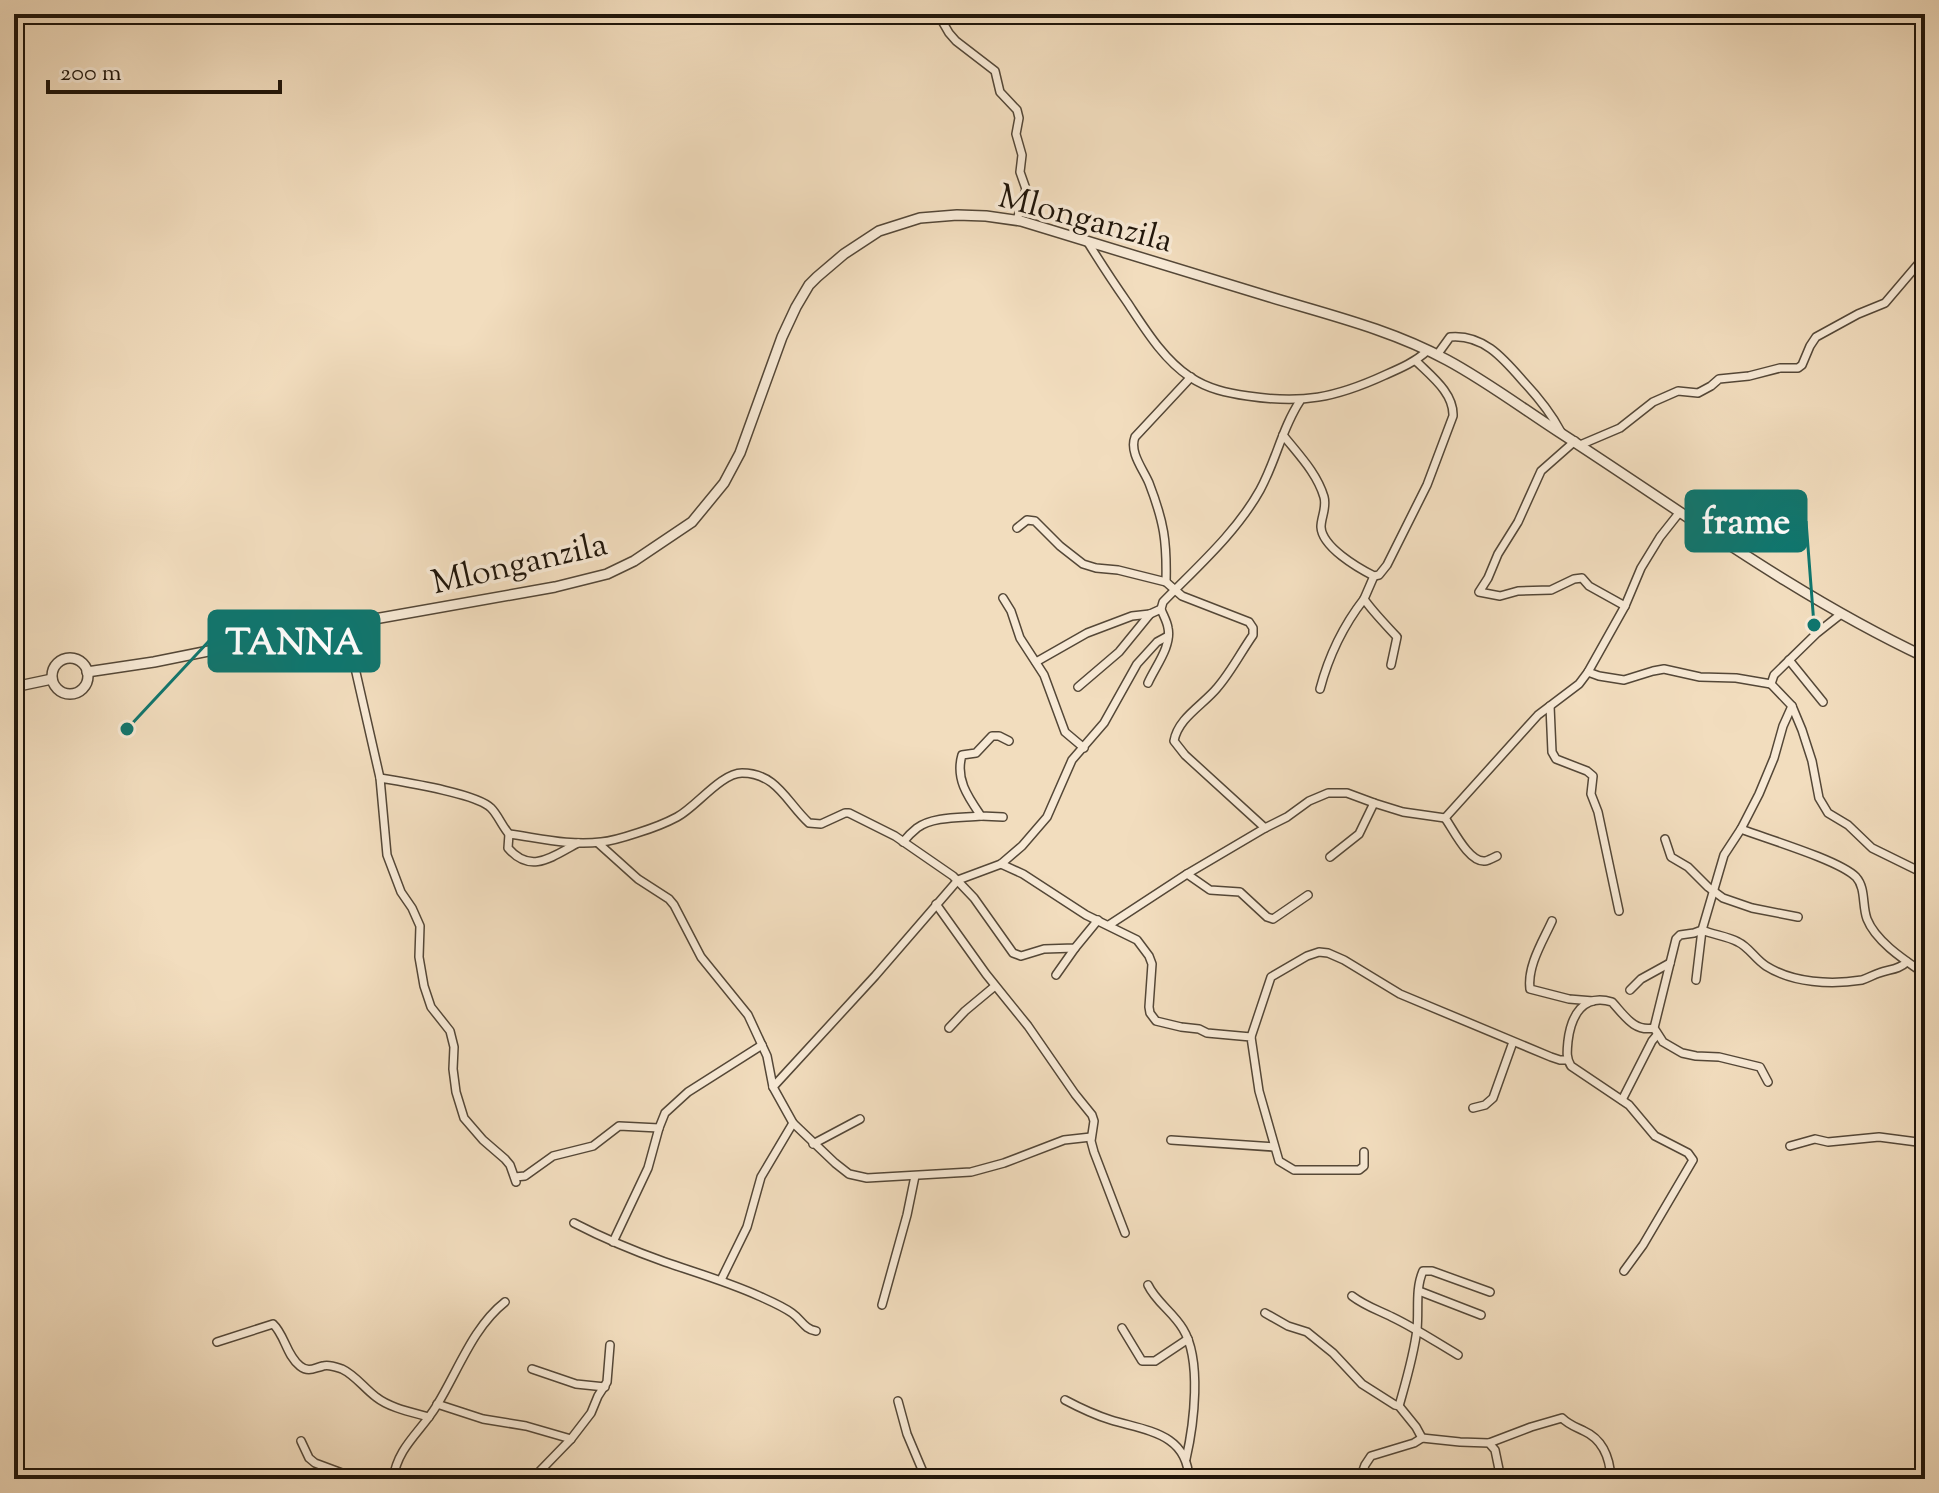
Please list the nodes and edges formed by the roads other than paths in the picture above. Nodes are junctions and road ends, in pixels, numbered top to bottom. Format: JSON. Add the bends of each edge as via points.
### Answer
{"nodes":[{"id":1,"x":938,"y":14,"type":"edge"},
{"id":2,"x":1017,"y":220,"type":"junction"},
{"id":3,"x":1087,"y":241,"type":"junction"},
{"id":4,"x":1925,"y":256,"type":"edge"},
{"id":5,"x":1432,"y":353,"type":"junction"},
{"id":6,"x":1416,"y":361,"type":"junction"},
{"id":7,"x":1191,"y":377,"type":"junction"},
{"id":8,"x":1300,"y":401,"type":"junction"},
{"id":9,"x":1562,"y":434,"type":"junction"},
{"id":10,"x":1283,"y":435,"type":"junction"},
{"id":11,"x":1578,"y":443,"type":"junction"},
{"id":12,"x":1679,"y":513,"type":"junction"},
{"id":13,"x":1017,"y":528,"type":"dead end"},
{"id":14,"x":1374,"y":576,"type":"junction"},
{"id":15,"x":1166,"y":582,"type":"junction"},
{"id":16,"x":1176,"y":589,"type":"junction"},
{"id":17,"x":1003,"y":598,"type":"dead end"},
{"id":18,"x":1364,"y":599,"type":"junction"},
{"id":19,"x":1625,"y":606,"type":"junction"},
{"id":20,"x":1161,"y":609,"type":"junction"},
{"id":21,"x":1150,"y":614,"type":"junction"},
{"id":22,"x":1841,"y":614,"type":"junction"},
{"id":23,"x":345,"y":624,"type":"junction"},
{"id":24,"x":1168,"y":636,"type":"junction"},
{"id":25,"x":1925,"y":657,"type":"edge"},
{"id":26,"x":1789,"y":660,"type":"junction"},
{"id":27,"x":1036,"y":662,"type":"junction"},
{"id":28,"x":1391,"y":665,"type":"dead end"},
{"id":29,"x":87,"y":672,"type":"junction"},
{"id":30,"x":1588,"y":672,"type":"junction"},
{"id":31,"x":52,"y":679,"type":"junction"},
{"id":32,"x":1148,"y":683,"type":"dead end"},
{"id":33,"x":1771,"y":684,"type":"junction"},
{"id":34,"x":14,"y":687,"type":"edge"},
{"id":35,"x":1078,"y":687,"type":"dead end"},
{"id":36,"x":1320,"y":689,"type":"dead end"},
{"id":37,"x":1823,"y":702,"type":"dead end"},
{"id":38,"x":1550,"y":706,"type":"junction"},
{"id":39,"x":1792,"y":706,"type":"junction"},
{"id":40,"x":1009,"y":741,"type":"dead end"},
{"id":41,"x":1084,"y":748,"type":"junction"},
{"id":42,"x":380,"y":778,"type":"junction"},
{"id":43,"x":1374,"y":803,"type":"junction"},
{"id":44,"x":981,"y":816,"type":"junction"},
{"id":45,"x":1003,"y":817,"type":"dead end"},
{"id":46,"x":1445,"y":818,"type":"junction"},
{"id":47,"x":1265,"y":828,"type":"junction"},
{"id":48,"x":1741,"y":829,"type":"junction"},
{"id":49,"x":509,"y":834,"type":"junction"},
{"id":50,"x":1665,"y":839,"type":"dead end"},
{"id":51,"x":580,"y":842,"type":"junction"},
{"id":52,"x":903,"y":842,"type":"junction"},
{"id":53,"x":598,"y":843,"type":"junction"},
{"id":54,"x":1497,"y":856,"type":"dead end"},
{"id":55,"x":1330,"y":857,"type":"dead end"},
{"id":56,"x":1001,"y":864,"type":"junction"},
{"id":57,"x":1187,"y":874,"type":"junction"},
{"id":58,"x":1925,"y":874,"type":"edge"},
{"id":59,"x":958,"y":880,"type":"junction"},
{"id":60,"x":1713,"y":892,"type":"junction"},
{"id":61,"x":1308,"y":895,"type":"dead end"},
{"id":62,"x":936,"y":904,"type":"junction"},
{"id":63,"x":1619,"y":911,"type":"dead end"},
{"id":64,"x":1798,"y":917,"type":"dead end"},
{"id":65,"x":1098,"y":920,"type":"junction"},
{"id":66,"x":1552,"y":921,"type":"dead end"},
{"id":67,"x":1109,"y":925,"type":"junction"},
{"id":68,"x":1702,"y":930,"type":"junction"},
{"id":69,"x":1075,"y":948,"type":"junction"},
{"id":70,"x":1907,"y":962,"type":"junction"},
{"id":71,"x":1670,"y":963,"type":"junction"},
{"id":72,"x":1925,"y":974,"type":"edge"},
{"id":73,"x":1056,"y":975,"type":"dead end"},
{"id":74,"x":1696,"y":980,"type":"dead end"},
{"id":75,"x":995,"y":986,"type":"junction"},
{"id":76,"x":1630,"y":990,"type":"dead end"},
{"id":77,"x":1595,"y":1001,"type":"junction"},
{"id":78,"x":949,"y":1028,"type":"dead end"},
{"id":79,"x":1656,"y":1032,"type":"junction"},
{"id":80,"x":1251,"y":1037,"type":"junction"},
{"id":81,"x":1513,"y":1042,"type":"junction"},
{"id":82,"x":762,"y":1045,"type":"junction"},
{"id":83,"x":1567,"y":1060,"type":"junction"},
{"id":84,"x":1768,"y":1082,"type":"dead end"},
{"id":85,"x":773,"y":1087,"type":"junction"},
{"id":86,"x":1622,"y":1100,"type":"junction"},
{"id":87,"x":1473,"y":1108,"type":"dead end"},
{"id":88,"x":860,"y":1119,"type":"dead end"},
{"id":89,"x":793,"y":1123,"type":"junction"},
{"id":90,"x":659,"y":1128,"type":"junction"},
{"id":91,"x":1091,"y":1137,"type":"junction"},
{"id":92,"x":1171,"y":1140,"type":"dead end"},
{"id":93,"x":1925,"y":1143,"type":"edge"},
{"id":94,"x":813,"y":1144,"type":"junction"},
{"id":95,"x":1790,"y":1146,"type":"dead end"},
{"id":96,"x":1274,"y":1147,"type":"junction"},
{"id":97,"x":1364,"y":1152,"type":"dead end"},
{"id":98,"x":915,"y":1176,"type":"junction"},
{"id":99,"x":574,"y":1223,"type":"dead end"},
{"id":100,"x":1125,"y":1233,"type":"dead end"},
{"id":101,"x":613,"y":1242,"type":"junction"},
{"id":102,"x":1624,"y":1271,"type":"dead end"},
{"id":103,"x":721,"y":1280,"type":"junction"},
{"id":104,"x":1148,"y":1285,"type":"dead end"},
{"id":105,"x":1419,"y":1291,"type":"junction"},
{"id":106,"x":1490,"y":1292,"type":"dead end"},
{"id":107,"x":1352,"y":1296,"type":"dead end"},
{"id":108,"x":505,"y":1302,"type":"dead end"},
{"id":109,"x":882,"y":1305,"type":"dead end"},
{"id":110,"x":1265,"y":1313,"type":"dead end"},
{"id":111,"x":1481,"y":1315,"type":"dead end"},
{"id":112,"x":1122,"y":1328,"type":"dead end"},
{"id":113,"x":1417,"y":1330,"type":"junction"},
{"id":114,"x":816,"y":1331,"type":"dead end"},
{"id":115,"x":1188,"y":1339,"type":"junction"},
{"id":116,"x":217,"y":1342,"type":"dead end"},
{"id":117,"x":610,"y":1345,"type":"dead end"},
{"id":118,"x":1458,"y":1355,"type":"dead end"},
{"id":119,"x":532,"y":1369,"type":"dead end"},
{"id":120,"x":605,"y":1387,"type":"junction"},
{"id":121,"x":1065,"y":1400,"type":"dead end"},
{"id":122,"x":898,"y":1401,"type":"dead end"},
{"id":123,"x":437,"y":1404,"type":"junction"},
{"id":124,"x":1399,"y":1406,"type":"junction"},
{"id":125,"x":429,"y":1417,"type":"junction"},
{"id":126,"x":1422,"y":1438,"type":"junction"},
{"id":127,"x":571,"y":1439,"type":"junction"},
{"id":128,"x":301,"y":1441,"type":"dead end"},
{"id":129,"x":1489,"y":1443,"type":"junction"},
{"id":130,"x":1186,"y":1459,"type":"junction"},
{"id":131,"x":358,"y":1479,"type":"edge"},
{"id":132,"x":393,"y":1479,"type":"edge"},
{"id":133,"x":475,"y":1479,"type":"edge"},
{"id":134,"x":700,"y":1479,"type":"edge"},
{"id":135,"x":862,"y":1479,"type":"edge"},
{"id":136,"x":926,"y":1479,"type":"edge"},
{"id":137,"x":1189,"y":1479,"type":"edge"},
{"id":138,"x":1360,"y":1479,"type":"edge"},
{"id":139,"x":1501,"y":1479,"type":"edge"},
{"id":140,"x":1611,"y":1479,"type":"edge"}],
"edges":[{"from":1,"to":2,"type":"street","via":[[956,41],[995,71],[1000,92],[1017,110],[1020,172],[1026,189]]},
{"from":2,"to":3,"type":"street","name":"Mlonganzila"},
{"from":2,"to":23,"type":"street","name":"Mlonganzila","via":[[920,218],[879,231],[817,277],[782,337],[724,483],[692,522],[634,561],[555,587]]},
{"from":3,"to":5,"type":"street","name":"Mlonganzila","via":[[1332,314]]},
{"from":3,"to":7,"type":"street","via":[[1149,336]]},
{"from":4,"to":11,"type":"street","via":[[1885,303],[1816,337],[1801,367],[1719,379],[1698,393],[1678,391],[1653,402],[1620,428]]},
{"from":5,"to":6,"type":"street"},
{"from":5,"to":9,"type":"street","name":"Mlonganzila"},
{"from":5,"to":9,"type":"street","via":[[1450,337],[1461,336],[1495,350],[1543,402]]},
{"from":6,"to":8,"type":"street","via":[[1361,386]]},
{"from":6,"to":14,"type":"street","via":[[1449,397],[1453,416],[1427,485],[1387,565]]},
{"from":7,"to":8,"type":"street","via":[[1229,394]]},
{"from":7,"to":15,"type":"street","via":[[1133,443],[1165,528]]},
{"from":8,"to":10,"type":"street"},
{"from":9,"to":11,"type":"street","name":"Mlonganzila"},
{"from":10,"to":14,"type":"street","via":[[1320,485],[1326,539],[1350,563]]},
{"from":10,"to":16,"type":"street","via":[[1245,516]]},
{"from":11,"to":12,"type":"street","name":"Mlonganzila"},
{"from":11,"to":19,"type":"street","via":[[1541,471],[1479,592],[1500,596],[1551,590],[1582,578]]},
{"from":12,"to":19,"type":"street","via":[[1641,568]]},
{"from":12,"to":22,"type":"street","name":"Mlonganzila"},
{"from":13,"to":15,"type":"street","via":[[1035,521],[1083,564]]},
{"from":14,"to":18,"type":"street"},
{"from":15,"to":16,"type":"street"},
{"from":16,"to":20,"type":"street"},
{"from":16,"to":47,"type":"street","via":[[1253,628],[1218,687],[1182,723],[1174,741]]},
{"from":17,"to":27,"type":"street"},
{"from":18,"to":28,"type":"street","via":[[1397,637]]},
{"from":18,"to":36,"type":"street","via":[[1336,642]]},
{"from":19,"to":30,"type":"street"},
{"from":20,"to":21,"type":"street"},
{"from":20,"to":24,"type":"street"},
{"from":21,"to":27,"type":"street","via":[[1087,633]]},
{"from":21,"to":35,"type":"street","via":[[1119,652]]},
{"from":22,"to":25,"type":"street","name":"Mlonganzila"},
{"from":22,"to":26,"type":"street"},
{"from":23,"to":29,"type":"street","name":"Mlonganzila"},
{"from":23,"to":42,"type":"street"},
{"from":24,"to":32,"type":"street"},
{"from":24,"to":41,"type":"street","via":[[1143,657]]},
{"from":26,"to":33,"type":"street"},
{"from":26,"to":37,"type":"street"},
{"from":27,"to":41,"type":"street","via":[[1065,732]]},
{"from":29,"to":31,"type":"street","via":[[79,660],[68,658],[57,663]]},
{"from":29,"to":31,"type":"street","via":[[85,687],[75,694],[57,690]]},
{"from":30,"to":33,"type":"street","via":[[1624,680],[1664,669]]},
{"from":30,"to":38,"type":"street"},
{"from":31,"to":34,"type":"street"},
{"from":33,"to":39,"type":"street"},
{"from":38,"to":46,"type":"street"},
{"from":38,"to":63,"type":"street","via":[[1556,759],[1593,776],[1591,794]]},
{"from":39,"to":48,"type":"street"},
{"from":39,"to":58,"type":"street","via":[[1828,813],[1872,848]]},
{"from":40,"to":44,"type":"street","via":[[992,736],[976,753],[961,756],[963,789]]},
{"from":41,"to":56,"type":"street","via":[[1072,760],[1047,817]]},
{"from":42,"to":49,"type":"street","via":[[484,803]]},
{"from":42,"to":90,"type":"street","via":[[387,855],[420,926],[424,986],[431,1007],[450,1031],[464,1118],[505,1159],[515,1180],[553,1156],[593,1146],[619,1126]]},
{"from":43,"to":46,"type":"street"},
{"from":43,"to":47,"type":"street","via":[[1347,793],[1328,793]]},
{"from":43,"to":55,"type":"street","via":[[1359,834]]},
{"from":44,"to":45,"type":"street"},
{"from":44,"to":52,"type":"street","via":[[924,824]]},
{"from":46,"to":54,"type":"street","via":[[1472,857],[1486,861]]},
{"from":47,"to":57,"type":"street"},
{"from":48,"to":60,"type":"street","via":[[1724,855]]},
{"from":48,"to":70,"type":"street","via":[[1854,875],[1867,919]]},
{"from":49,"to":51,"type":"street"},
{"from":49,"to":51,"type":"street","via":[[508,848],[527,862],[542,861]]},
{"from":50,"to":60,"type":"street","via":[[1671,857]]},
{"from":51,"to":53,"type":"street"},
{"from":52,"to":53,"type":"street","via":[[849,813],[809,823],[780,788],[742,773],[720,782],[676,818]]},
{"from":52,"to":59,"type":"street"},
{"from":53,"to":82,"type":"street","via":[[674,905],[701,957],[743,1006]]},
{"from":56,"to":59,"type":"street"},
{"from":56,"to":65,"type":"street"},
{"from":57,"to":61,"type":"street","via":[[1210,890],[1240,892],[1273,919]]},
{"from":57,"to":67,"type":"street"},
{"from":59,"to":62,"type":"street"},
{"from":59,"to":69,"type":"street","via":[[1013,953]]},
{"from":60,"to":64,"type":"street"},
{"from":60,"to":68,"type":"street"},
{"from":62,"to":75,"type":"street"},
{"from":62,"to":85,"type":"street"},
{"from":65,"to":67,"type":"street"},
{"from":65,"to":69,"type":"street"},
{"from":66,"to":77,"type":"street","via":[[1530,989]]},
{"from":67,"to":80,"type":"street","via":[[1137,940],[1149,956],[1149,1007],[1156,1021]]},
{"from":68,"to":70,"type":"street","via":[[1736,941],[1784,974],[1823,983],[1859,980]]},
{"from":68,"to":71,"type":"street","via":[[1677,937]]},
{"from":68,"to":74,"type":"street"},
{"from":69,"to":73,"type":"street"},
{"from":70,"to":72,"type":"street"},
{"from":71,"to":76,"type":"street"},
{"from":71,"to":79,"type":"street"},
{"from":75,"to":78,"type":"street"},
{"from":75,"to":91,"type":"street","via":[[1092,1115]]},
{"from":77,"to":79,"type":"street","via":[[1610,1000],[1637,1027]]},
{"from":77,"to":83,"type":"street","via":[[1572,1019]]},
{"from":79,"to":84,"type":"street","via":[[1682,1053],[1760,1067]]},
{"from":79,"to":86,"type":"street"},
{"from":80,"to":81,"type":"street","via":[[1273,975],[1319,952],[1344,960],[1416,1002]]},
{"from":80,"to":96,"type":"street"},
{"from":81,"to":83,"type":"street"},
{"from":81,"to":87,"type":"street","via":[[1493,1098]]},
{"from":82,"to":85,"type":"street"},
{"from":82,"to":90,"type":"street","via":[[688,1092],[665,1113]]},
{"from":83,"to":86,"type":"street"},
{"from":85,"to":89,"type":"street"},
{"from":86,"to":102,"type":"street","via":[[1655,1136],[1693,1160]]},
{"from":88,"to":94,"type":"street"},
{"from":89,"to":94,"type":"street"},
{"from":89,"to":103,"type":"street","via":[[761,1177],[747,1227]]},
{"from":90,"to":101,"type":"street","via":[[648,1168]]},
{"from":91,"to":98,"type":"street","via":[[1064,1140],[979,1171]]},
{"from":91,"to":100,"type":"street"},
{"from":92,"to":96,"type":"street"},
{"from":93,"to":95,"type":"street","via":[[1879,1137],[1815,1139]]},
{"from":94,"to":98,"type":"street","via":[[858,1177]]},
{"from":96,"to":97,"type":"street","via":[[1279,1161],[1294,1170],[1359,1170]]},
{"from":98,"to":109,"type":"street"},
{"from":99,"to":101,"type":"street"},
{"from":101,"to":103,"type":"street"},
{"from":103,"to":114,"type":"street","via":[[785,1308]]},
{"from":104,"to":115,"type":"street"},
{"from":105,"to":106,"type":"street","via":[[1426,1270]]},
{"from":105,"to":111,"type":"street"},
{"from":105,"to":113,"type":"street"},
{"from":107,"to":113,"type":"street"},
{"from":108,"to":123,"type":"street","via":[[473,1341]]},
{"from":110,"to":124,"type":"street","via":[[1307,1332],[1362,1384]]},
{"from":112,"to":115,"type":"street","via":[[1142,1361],[1155,1361]]},
{"from":113,"to":118,"type":"street"},
{"from":113,"to":124,"type":"street"},
{"from":115,"to":130,"type":"street","via":[[1195,1377]]},
{"from":116,"to":125,"type":"street","via":[[273,1324],[302,1367],[337,1367],[381,1400]]},
{"from":117,"to":120,"type":"street"},
{"from":119,"to":120,"type":"street","via":[[576,1384]]},
{"from":120,"to":127,"type":"street"},
{"from":121,"to":130,"type":"street","via":[[1157,1433],[1177,1445]]},
{"from":122,"to":136,"type":"street"},
{"from":123,"to":125,"type":"street"},
{"from":123,"to":127,"type":"street"},
{"from":124,"to":126,"type":"street"},
{"from":125,"to":132,"type":"street","via":[[402,1450]]},
{"from":126,"to":129,"type":"street"},
{"from":126,"to":138,"type":"street","via":[[1371,1456]]},
{"from":127,"to":133,"type":"street","via":[[530,1478],[483,1473]]},
{"from":128,"to":131,"type":"street","via":[[315,1463]]},
{"from":129,"to":139,"type":"street"},
{"from":129,"to":140,"type":"street","via":[[1562,1418],[1604,1449]]},
{"from":130,"to":137,"type":"street"},
{"from":134,"to":135,"type":"street"}]}
